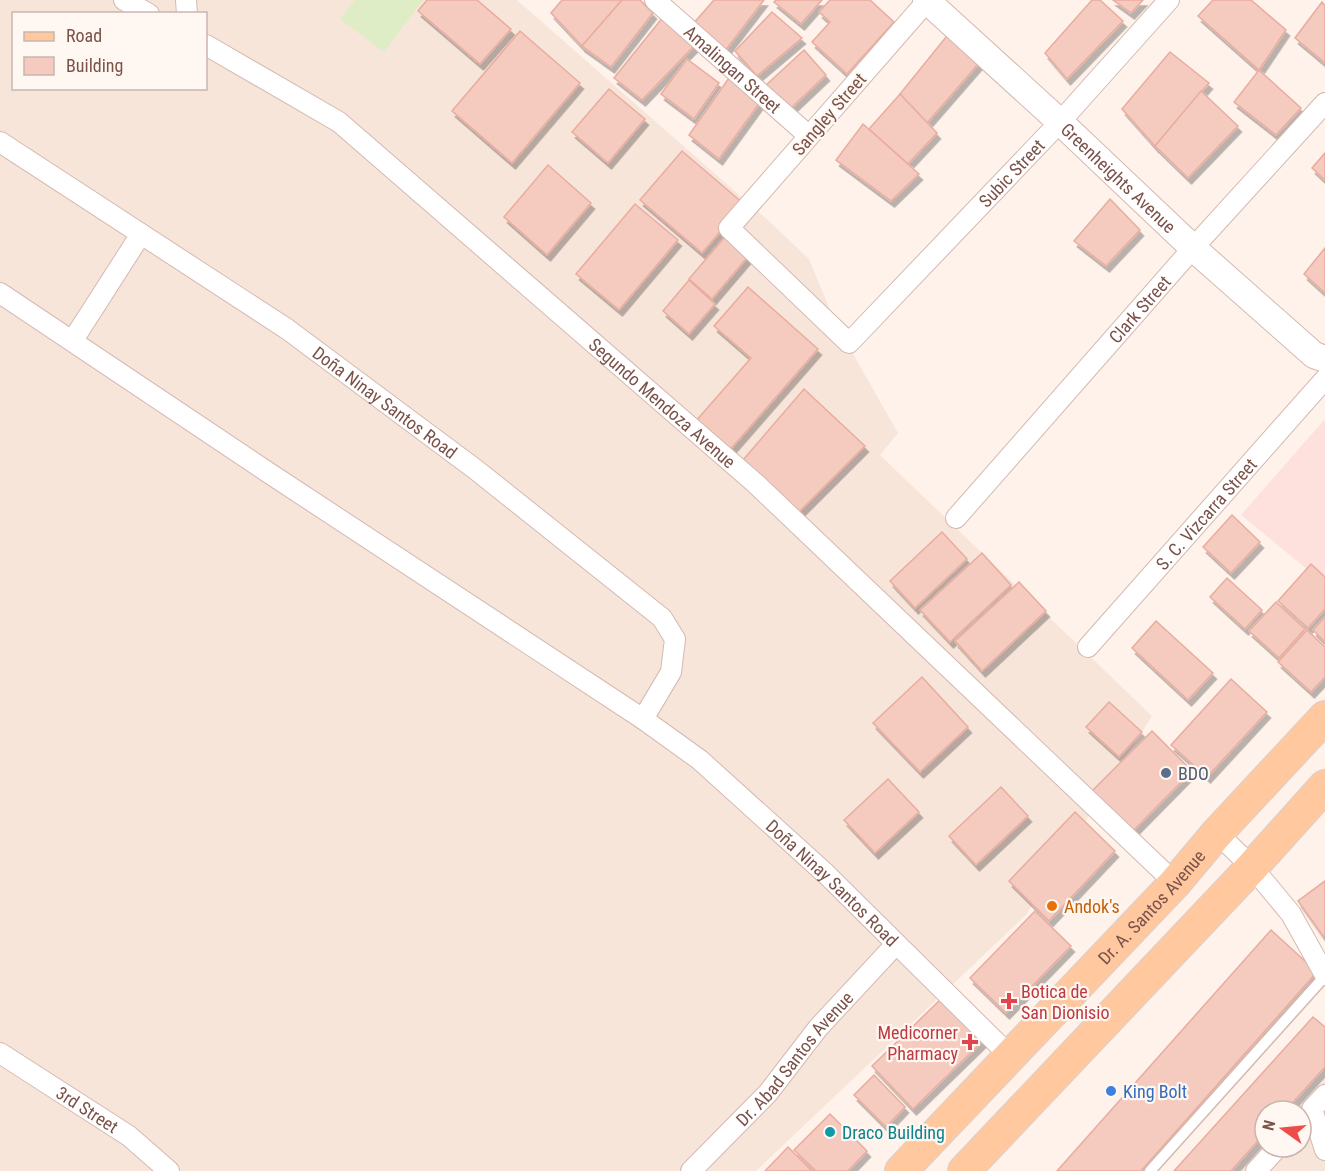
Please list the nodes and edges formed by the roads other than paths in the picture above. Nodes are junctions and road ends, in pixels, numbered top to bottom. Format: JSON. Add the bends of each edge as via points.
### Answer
{"nodes":[{"id":1,"x":124,"y":0,"type":"edge"},
{"id":2,"x":655,"y":0,"type":"edge"},
{"id":3,"x":927,"y":0,"type":"edge"},
{"id":4,"x":1168,"y":0,"type":"edge"},
{"id":5,"x":145,"y":12,"type":"edge"},
{"id":6,"x":207,"y":46,"type":"edge"},
{"id":7,"x":1325,"y":103,"type":"edge"},
{"id":8,"x":1060,"y":122,"type":"junction"},
{"id":9,"x":809,"y":136,"type":"junction"},
{"id":10,"x":0,"y":142,"type":"edge"},
{"id":11,"x":729,"y":228,"type":"joint"},
{"id":12,"x":141,"y":234,"type":"junction"},
{"id":13,"x":1193,"y":248,"type":"junction"},
{"id":14,"x":0,"y":293,"type":"edge"},
{"id":15,"x":73,"y":340,"type":"junction"},
{"id":16,"x":1322,"y":367,"type":"edge"},
{"id":17,"x":956,"y":518,"type":"dead end"},
{"id":18,"x":1088,"y":646,"type":"dead end"},
{"id":19,"x":1325,"y":717,"type":"edge"},
{"id":20,"x":643,"y":719,"type":"junction"},
{"id":21,"x":1325,"y":786,"type":"edge"},
{"id":22,"x":1217,"y":833,"type":"junction"},
{"id":23,"x":1252,"y":867,"type":"junction"},
{"id":24,"x":1175,"y":883,"type":"junction"},
{"id":25,"x":896,"y":944,"type":"junction"},
{"id":26,"x":1325,"y":975,"type":"edge"},
{"id":27,"x":0,"y":1053,"type":"edge"},
{"id":28,"x":1011,"y":1057,"type":"junction"},
{"id":29,"x":1313,"y":1109,"type":"edge"},
{"id":30,"x":1325,"y":1150,"type":"edge"},
{"id":31,"x":1267,"y":1159,"type":"edge"},
{"id":32,"x":169,"y":1171,"type":"edge"},
{"id":33,"x":691,"y":1171,"type":"edge"},
{"id":34,"x":901,"y":1171,"type":"edge"},
{"id":35,"x":964,"y":1171,"type":"edge"},
{"id":36,"x":1150,"y":1171,"type":"edge"},
{"id":37,"x":1256,"y":1171,"type":"edge"}],
"edges":[{"from":1,"to":5,"type":"street"},
{"from":2,"to":9,"type":"street","name":"Amalingan Street"},
{"from":3,"to":8,"type":"street","name":"Greenheights Avenue"},
{"from":3,"to":9,"type":"street","name":"Sangley Street"},
{"from":4,"to":8,"type":"street","name":"Subic Street"},
{"from":6,"to":24,"type":"street","name":"Segundo Mendoza Avenue","via":[[339,122],[755,483]]},
{"from":7,"to":13,"type":"street","name":"Clark Street"},
{"from":8,"to":11,"type":"street","name":"Subic Street","via":[[849,343]]},
{"from":8,"to":13,"type":"street","name":"Greenheights Avenue"},
{"from":9,"to":11,"type":"street","name":"Sangley Street"},
{"from":10,"to":12,"type":"street","name":"Doña Ninay Santos Road"},
{"from":12,"to":15,"type":"street"},
{"from":12,"to":20,"type":"street","name":"Doña Ninay Santos Road","via":[[287,328],[475,469],[662,618],[675,639],[671,672]]},
{"from":13,"to":16,"type":"street","name":"Greenheights Avenue"},
{"from":13,"to":17,"type":"street","name":"Clark Street"},
{"from":14,"to":15,"type":"street","name":"Doña Ninay Santos Road"},
{"from":15,"to":20,"type":"street","name":"Doña Ninay Santos Road"},
{"from":16,"to":18,"type":"street","name":"S. C. Vizcarra Street"},
{"from":19,"to":22,"type":"main road","name":"Dr. A. Santos Avenue"},
{"from":20,"to":25,"type":"street","name":"Doña Ninay Santos Road","via":[[700,760],[826,874]]},
{"from":21,"to":23,"type":"main road"},
{"from":22,"to":23,"type":"street"},
{"from":22,"to":24,"type":"main road","name":"Dr. A. Santos Avenue"},
{"from":23,"to":26,"type":"street","via":[[1291,914]]},
{"from":23,"to":35,"type":"main road"},
{"from":24,"to":28,"type":"main road","name":"Dr. A. Santos Avenue"},
{"from":25,"to":28,"type":"street","name":"Doña Ninay Santos Road"},
{"from":25,"to":33,"type":"street","name":"Dr. Abad Santos Avenue","via":[[818,1028],[768,1093]]},
{"from":26,"to":36,"type":"lane"},
{"from":27,"to":32,"type":"street","name":"3rd Street","via":[[129,1136]]},
{"from":28,"to":34,"type":"main road","name":"Dr. A. Santos Avenue"},
{"from":29,"to":30,"type":"street"},
{"from":31,"to":37,"type":"street"}]}
